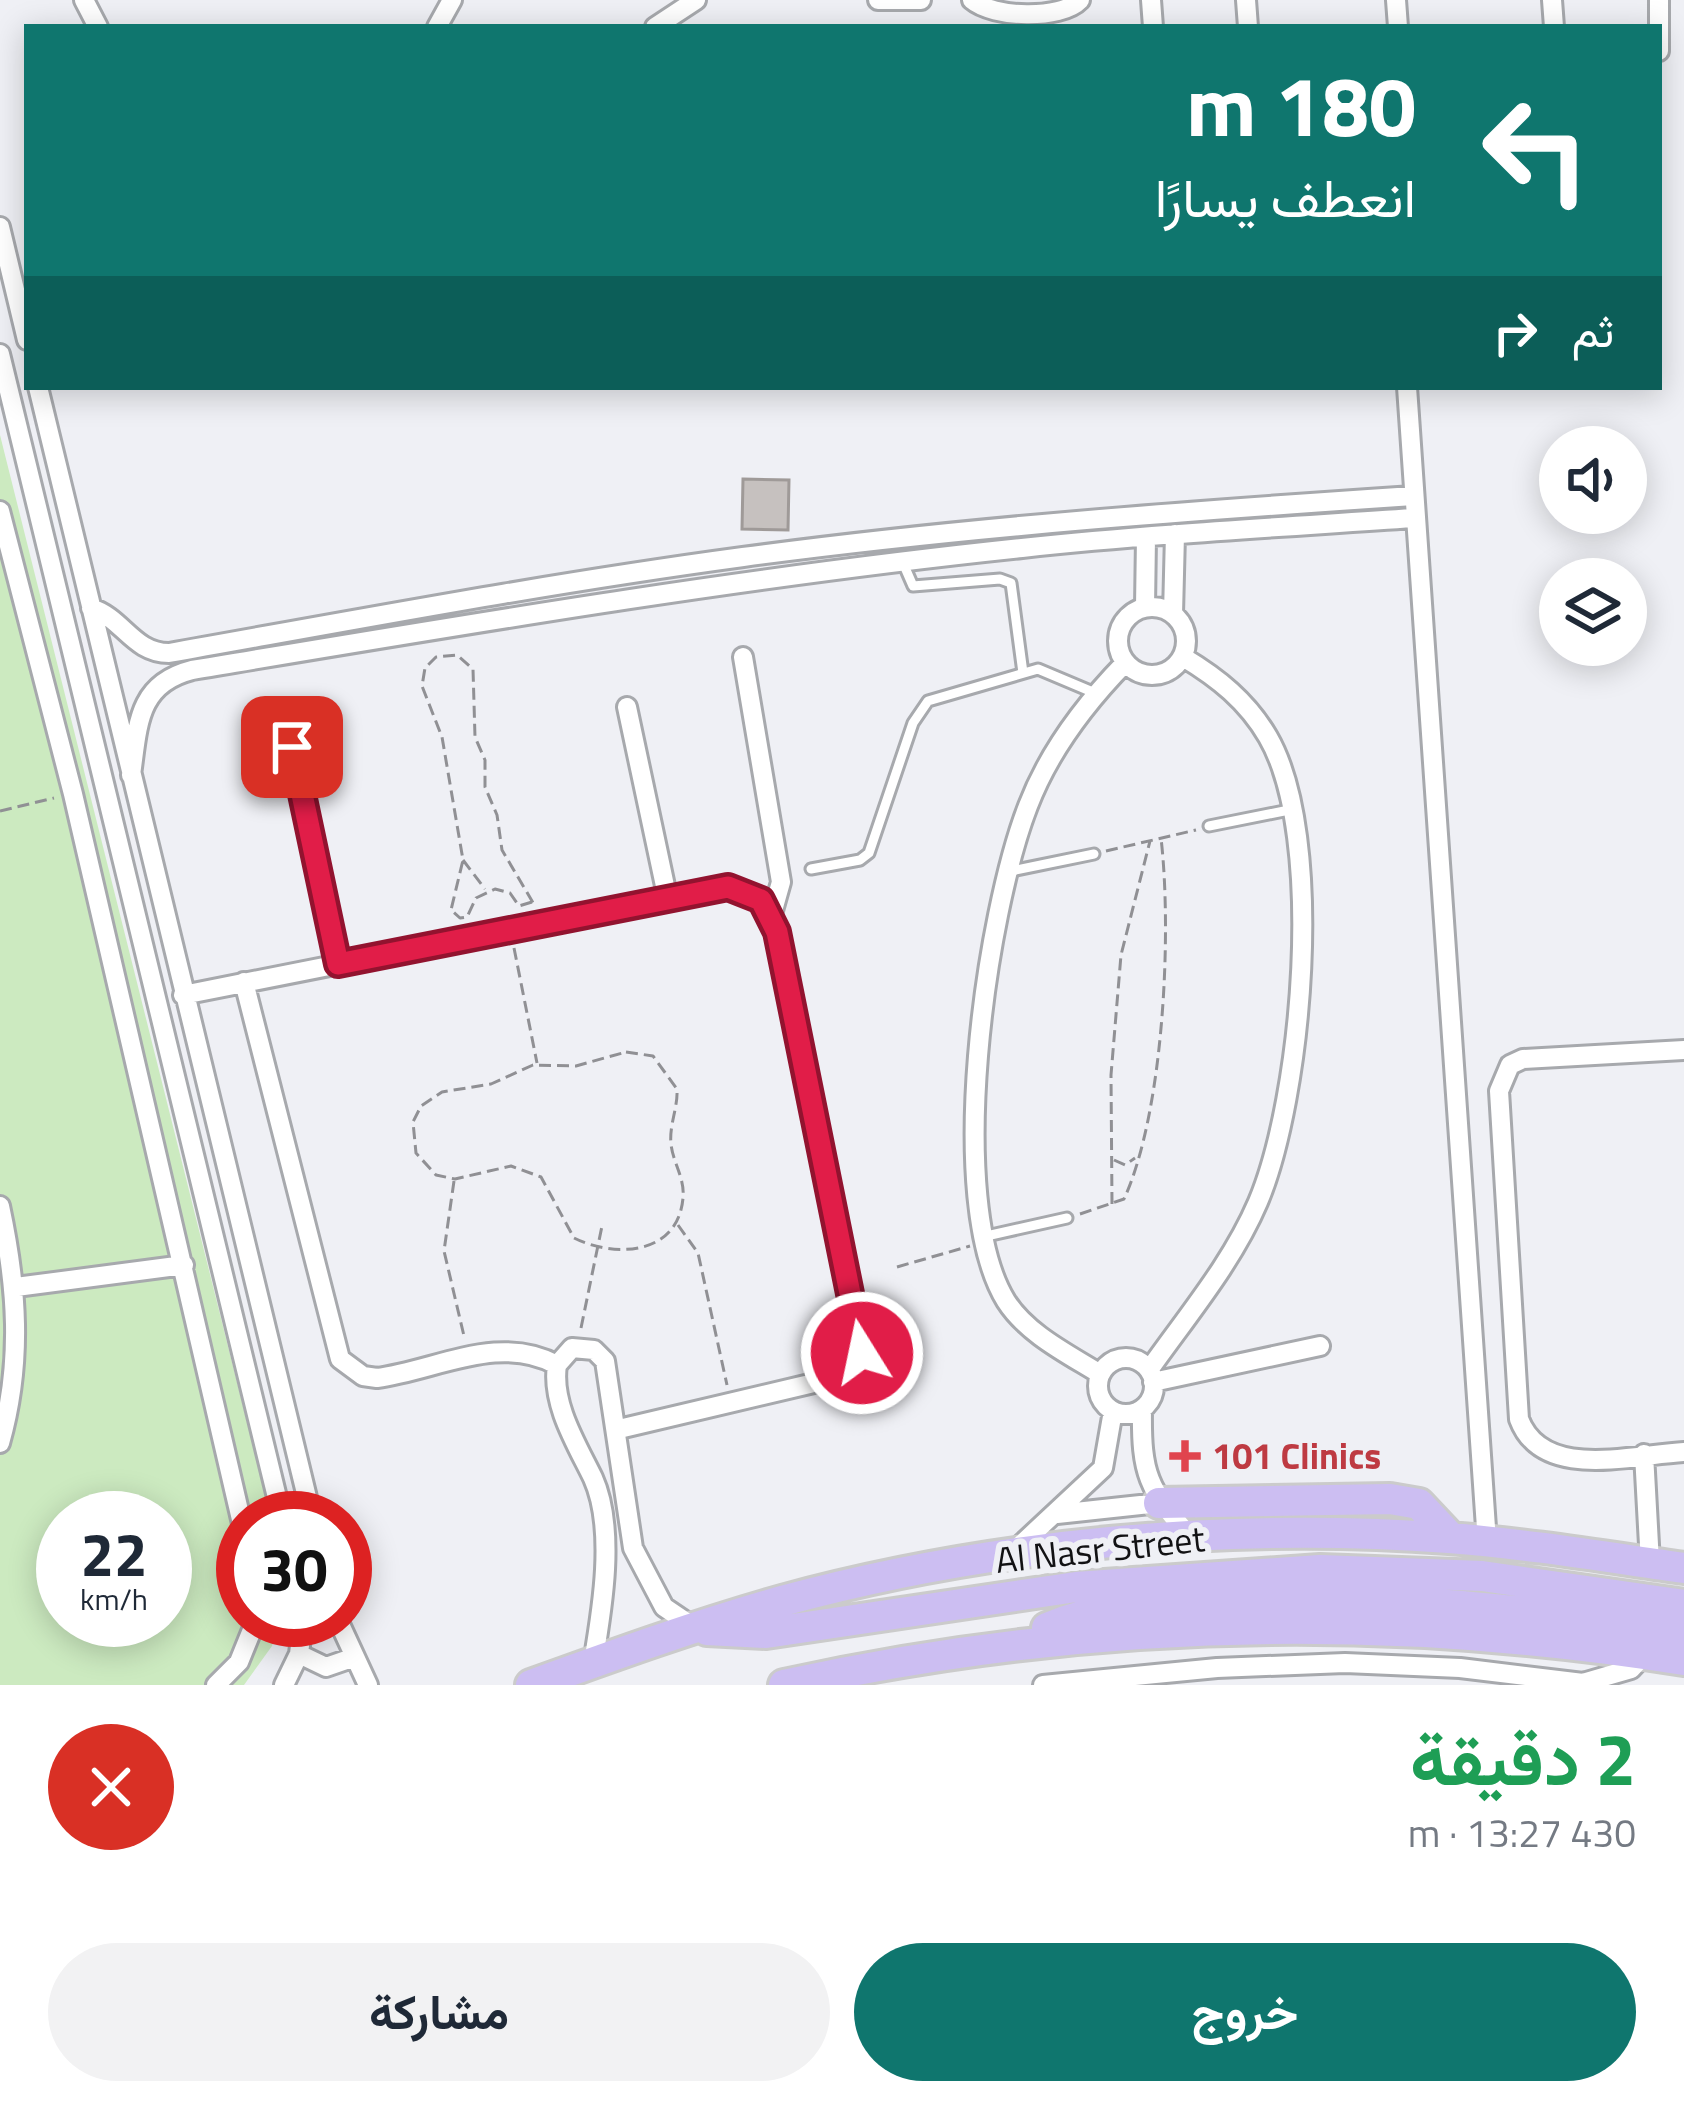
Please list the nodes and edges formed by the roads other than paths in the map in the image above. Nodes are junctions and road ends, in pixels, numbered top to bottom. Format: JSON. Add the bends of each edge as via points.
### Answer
{"nodes":[{"id":1,"x":696,"y":0,"type":"edge"},
{"id":2,"x":878,"y":0,"type":"edge"},
{"id":3,"x":921,"y":0,"type":"edge"},
{"id":4,"x":972,"y":0,"type":"edge"},
{"id":5,"x":1080,"y":0,"type":"edge"},
{"id":6,"x":660,"y":24,"type":"edge"},
{"id":7,"x":0,"y":227,"type":"edge"},
{"id":8,"x":24,"y":327,"type":"edge"},
{"id":9,"x":0,"y":354,"type":"edge"},
{"id":10,"x":39,"y":390,"type":"edge"},
{"id":11,"x":1407,"y":390,"type":"edge"},
{"id":12,"x":1413,"y":496,"type":"junction"},
{"id":13,"x":0,"y":511,"type":"edge"},
{"id":14,"x":1413,"y":518,"type":"junction"},
{"id":15,"x":1175,"y":535,"type":"junction"},
{"id":16,"x":1146,"y":537,"type":"junction"},
{"id":17,"x":892,"y":541,"type":"junction"},
{"id":18,"x":899,"y":563,"type":"junction"},
{"id":19,"x":1145,"y":607,"type":"junction"},
{"id":20,"x":91,"y":608,"type":"junction"},
{"id":21,"x":1173,"y":614,"type":"junction"},
{"id":22,"x":743,"y":657,"type":"dead end"},
{"id":23,"x":1183,"y":657,"type":"junction"},
{"id":24,"x":1125,"y":663,"type":"junction"},
{"id":25,"x":1023,"y":673,"type":"junction"},
{"id":26,"x":1095,"y":693,"type":"junction"},
{"id":27,"x":628,"y":707,"type":"dead end"},
{"id":28,"x":292,"y":747,"type":"dead end"},
{"id":29,"x":130,"y":775,"type":"junction"},
{"id":30,"x":1294,"y":808,"type":"junction"},
{"id":31,"x":1209,"y":826,"type":"road end"},
{"id":32,"x":1094,"y":854,"type":"road end"},
{"id":33,"x":812,"y":869,"type":"dead end"},
{"id":34,"x":1007,"y":872,"type":"junction"},
{"id":35,"x":668,"y":900,"type":"junction"},
{"id":36,"x":772,"y":914,"type":"junction"},
{"id":37,"x":338,"y":964,"type":"junction"},
{"id":38,"x":244,"y":982,"type":"junction"},
{"id":39,"x":183,"y":995,"type":"junction"},
{"id":40,"x":1684,"y":1050,"type":"edge"},
{"id":41,"x":0,"y":1206,"type":"edge"},
{"id":42,"x":1067,"y":1218,"type":"road end"},
{"id":43,"x":983,"y":1239,"type":"junction"},
{"id":44,"x":184,"y":1265,"type":"junction"},
{"id":45,"x":16,"y":1288,"type":"junction"},
{"id":46,"x":1320,"y":1346,"type":"dead end"},
{"id":47,"x":556,"y":1365,"type":"junction"},
{"id":48,"x":1100,"y":1374,"type":"junction"},
{"id":49,"x":1151,"y":1376,"type":"junction"},
{"id":50,"x":1142,"y":1409,"type":"junction"},
{"id":51,"x":1113,"y":1411,"type":"junction"},
{"id":52,"x":619,"y":1429,"type":"junction"},
{"id":53,"x":0,"y":1443,"type":"edge"},
{"id":54,"x":1684,"y":1452,"type":"edge"},
{"id":55,"x":1644,"y":1454,"type":"junction"},
{"id":56,"x":618,"y":1469,"type":"junction"},
{"id":57,"x":591,"y":1474,"type":"junction"},
{"id":58,"x":235,"y":1491,"type":"edge"},
{"id":59,"x":275,"y":1491,"type":"edge"},
{"id":60,"x":305,"y":1491,"type":"edge"},
{"id":61,"x":1159,"y":1503,"type":"junction"},
{"id":62,"x":1058,"y":1514,"type":"junction"},
{"id":63,"x":1190,"y":1537,"type":"junction"},
{"id":64,"x":1451,"y":1538,"type":"junction"},
{"id":65,"x":1487,"y":1542,"type":"junction"},
{"id":66,"x":637,"y":1557,"type":"junction"},
{"id":67,"x":1008,"y":1557,"type":"junction"},
{"id":68,"x":1650,"y":1563,"type":"junction"},
{"id":69,"x":606,"y":1564,"type":"junction"},
{"id":70,"x":1684,"y":1568,"type":"edge"},
{"id":71,"x":1684,"y":1605,"type":"edge"},
{"id":72,"x":695,"y":1628,"type":"junction"},
{"id":73,"x":1684,"y":1634,"type":"edge"},
{"id":74,"x":1015,"y":1644,"type":"junction"},
{"id":75,"x":244,"y":1647,"type":"edge"},
{"id":76,"x":300,"y":1647,"type":"edge"},
{"id":77,"x":348,"y":1647,"type":"edge"},
{"id":78,"x":299,"y":1654,"type":"junction"},
{"id":79,"x":352,"y":1658,"type":"junction"},
{"id":80,"x":1684,"y":1660,"type":"edge"},
{"id":81,"x":593,"y":1663,"type":"junction"},
{"id":82,"x":1636,"y":1669,"type":"edge"},
{"id":83,"x":216,"y":1685,"type":"edge"},
{"id":84,"x":284,"y":1685,"type":"edge"},
{"id":85,"x":368,"y":1685,"type":"edge"},
{"id":86,"x":531,"y":1685,"type":"edge"},
{"id":87,"x":784,"y":1685,"type":"edge"},
{"id":88,"x":1042,"y":1685,"type":"edge"}],
"edges":[{"from":1,"to":6,"type":"street"},
{"from":2,"to":3,"type":"street"},
{"from":4,"to":5,"type":"street","via":[[996,13],[1070,9]]},
{"from":7,"to":8,"type":"street"},
{"from":9,"to":59,"type":"street"},
{"from":10,"to":20,"type":"street"},
{"from":11,"to":12,"type":"street"},
{"from":12,"to":14,"type":"street"},
{"from":12,"to":17,"type":"street"},
{"from":13,"to":44,"type":"street"},
{"from":14,"to":15,"type":"street"},
{"from":14,"to":65,"type":"street"},
{"from":15,"to":16,"type":"street"},
{"from":15,"to":21,"type":"street"},
{"from":16,"to":18,"type":"street"},
{"from":16,"to":19,"type":"street"},
{"from":17,"to":18,"type":"street"},
{"from":17,"to":20,"type":"street","via":[[467,599],[169,653],[139,646],[115,619]]},
{"from":18,"to":25,"type":"lane","via":[[913,586],[1011,583]]},
{"from":18,"to":29,"type":"street","via":[[592,603],[168,676],[140,711]]},
{"from":19,"to":21,"type":"street"},
{"from":19,"to":24,"type":"street","via":[[1121,625]]},
{"from":20,"to":29,"type":"street"},
{"from":21,"to":23,"type":"street","via":[[1185,629]]},
{"from":22,"to":36,"type":"street","via":[[781,882]]},
{"from":23,"to":24,"type":"street","via":[[1156,675]]},
{"from":23,"to":30,"type":"street","via":[[1254,715]]},
{"from":24,"to":26,"type":"street"},
{"from":25,"to":26,"type":"lane","via":[[1049,671]]},
{"from":25,"to":33,"type":"lane","via":[[928,701],[913,723],[869,853]]},
{"from":26,"to":34,"type":"street","via":[[1047,764]]},
{"from":27,"to":35,"type":"street"},
{"from":28,"to":37,"type":"street"},
{"from":29,"to":39,"type":"street"},
{"from":30,"to":31,"type":"lane"},
{"from":30,"to":49,"type":"street","via":[[1301,870],[1297,995],[1272,1161],[1240,1239]]},
{"from":32,"to":34,"type":"lane"},
{"from":34,"to":43,"type":"street","via":[[982,1045]]},
{"from":35,"to":36,"type":"street","via":[[728,887],[746,890]]},
{"from":35,"to":37,"type":"street"},
{"from":36,"to":52,"type":"street","via":[[862,1353],[848,1374]]},
{"from":37,"to":38,"type":"street"},
{"from":38,"to":39,"type":"street"},
{"from":38,"to":47,"type":"street","via":[[340,1359],[377,1378],[512,1351]]},
{"from":39,"to":60,"type":"street"},
{"from":40,"to":55,"type":"street","via":[[1522,1059],[1510,1065],[1499,1091],[1519,1419],[1527,1440],[1545,1455],[1568,1459]]},
{"from":41,"to":45,"type":"street"},
{"from":42,"to":43,"type":"lane"},
{"from":43,"to":48,"type":"street","via":[[1010,1307]]},
{"from":44,"to":45,"type":"street"},
{"from":44,"to":58,"type":"street"},
{"from":45,"to":53,"type":"street","via":[[15,1359]]},
{"from":46,"to":49,"type":"street"},
{"from":47,"to":52,"type":"street","via":[[578,1347],[605,1360]]},
{"from":47,"to":57,"type":"street","via":[[575,1452]]},
{"from":48,"to":49,"type":"street","via":[[1124,1358]]},
{"from":48,"to":51,"type":"street","via":[[1098,1388]]},
{"from":49,"to":50,"type":"street"},
{"from":50,"to":51,"type":"street"},
{"from":50,"to":61,"type":"street","via":[[1142,1460]]},
{"from":51,"to":62,"type":"street","via":[[1103,1468]]},
{"from":52,"to":56,"type":"street"},
{"from":54,"to":55,"type":"street"},
{"from":55,"to":68,"type":"street"},
{"from":56,"to":57,"type":"street"},
{"from":56,"to":66,"type":"street"},
{"from":57,"to":69,"type":"street"},
{"from":61,"to":62,"type":"street"},
{"from":61,"to":63,"type":"street"},
{"from":61,"to":64,"type":"main road","via":[[1390,1499],[1419,1504]]},
{"from":62,"to":67,"type":"street"},
{"from":63,"to":64,"type":"main road","name":"Al Nasr Street"},
{"from":63,"to":67,"type":"main road","name":"Al Nasr Street"},
{"from":64,"to":65,"type":"main road","name":"Al Nasr Street"},
{"from":65,"to":68,"type":"main road","name":"Al Nasr Street"},
{"from":66,"to":69,"type":"street"},
{"from":66,"to":72,"type":"street","via":[[664,1607]]},
{"from":67,"to":72,"type":"main road","name":"Al Nasr Street","via":[[828,1590]]},
{"from":68,"to":70,"type":"main road","name":"Al Nasr Street"},
{"from":69,"to":81,"type":"street"},
{"from":71,"to":72,"type":"main road","via":[[1482,1576],[1320,1570],[1076,1587],[766,1634]]},
{"from":72,"to":81,"type":"main road","name":"Al Nasr Street"},
{"from":73,"to":74,"type":"main road","via":[[1517,1607],[1303,1600],[1126,1606]]},
{"from":74,"to":82,"type":"main road","via":[[1324,1627],[1479,1635]]},
{"from":74,"to":87,"type":"main road"},
{"from":75,"to":83,"type":"street"},
{"from":76,"to":78,"type":"street"},
{"from":77,"to":79,"type":"street"},
{"from":78,"to":79,"type":"street","via":[[326,1667]]},
{"from":78,"to":84,"type":"street"},
{"from":79,"to":85,"type":"street"},
{"from":80,"to":82,"type":"main road"},
{"from":81,"to":86,"type":"main road","name":"Al Nasr Street"},
{"from":82,"to":88,"type":"street","via":[[1582,1683],[1345,1663]]}]}
